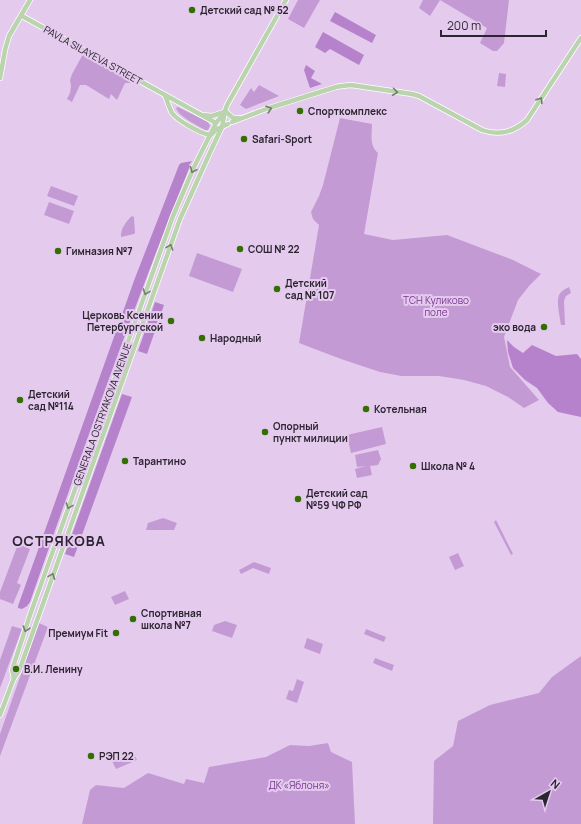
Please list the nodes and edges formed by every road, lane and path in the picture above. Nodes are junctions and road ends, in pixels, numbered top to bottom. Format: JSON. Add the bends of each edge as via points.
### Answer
{"nodes":[{"id":1,"x":30,"y":0,"type":"edge"},
{"id":2,"x":286,"y":0,"type":"edge"},
{"id":3,"x":22,"y":16,"type":"junction"},
{"id":4,"x":581,"y":38,"type":"edge"},
{"id":5,"x":0,"y":78,"type":"edge"},
{"id":6,"x":165,"y":95,"type":"junction"},
{"id":7,"x":180,"y":104,"type":"junction"},
{"id":8,"x":225,"y":112,"type":"junction"},
{"id":9,"x":173,"y":114,"type":"junction"},
{"id":10,"x":199,"y":114,"type":"junction"},
{"id":11,"x":246,"y":116,"type":"junction"},
{"id":12,"x":216,"y":123,"type":"junction"},
{"id":13,"x":230,"y":125,"type":"junction"},
{"id":14,"x":222,"y":127,"type":"junction"},
{"id":15,"x":217,"y":129,"type":"junction"},
{"id":16,"x":210,"y":135,"type":"junction"},
{"id":17,"x":212,"y":148,"type":"junction"},
{"id":18,"x":14,"y":678,"type":"junction"},
{"id":19,"x":0,"y":715,"type":"edge"}],
"edges":[{"from":1,"to":3,"type":"main road"},
{"from":2,"to":8,"type":"main road","name":"GENERALA OSTRYAKOVA AVENUE"},
{"from":3,"to":5,"type":"main road","via":[[9,36],[4,50]]},
{"from":3,"to":6,"type":"main road","name":"PAVLA SILAYEVA STREET"},
{"from":11,"to":4,"type":"main road","one_way":true,"via":[[336,87],[351,86],[419,96],[482,130],[505,133],[527,120]]},
{"from":6,"to":7,"type":"main road","name":"PAVLA SILAYEVA STREET"},
{"from":6,"to":9,"type":"main road"},
{"from":7,"to":9,"type":"main road","via":[[176,105]]},
{"from":7,"to":10,"type":"main road","name":"PAVLA SILAYEVA STREET"},
{"from":8,"to":10,"type":"main road","via":[[212,116]]},
{"from":8,"to":11,"type":"main road","via":[[233,118]]},
{"from":8,"to":12,"type":"main road","name":"GENERALA OSTRYAKOVA AVENUE"},
{"from":8,"to":13,"type":"main road"},
{"from":8,"to":14,"type":"main road","name":"GENERALA OSTRYAKOVA AVENUE"},
{"from":9,"to":16,"type":"main road","via":[[203,134]]},
{"from":10,"to":12,"type":"main road"},
{"from":11,"to":13,"type":"main road"},
{"from":12,"to":15,"type":"main road"},
{"from":12,"to":16,"type":"main road","name":"GENERALA OSTRYAKOVA AVENUE"},
{"from":13,"to":14,"type":"main road"},
{"from":14,"to":15,"type":"main road"},
{"from":14,"to":17,"type":"main road","name":"GENERALA OSTRYAKOVA AVENUE"},
{"from":15,"to":16,"type":"main road"},
{"from":15,"to":17,"type":"main road"},
{"from":16,"to":18,"type":"main road","name":"GENERALA OSTRYAKOVA AVENUE","one_way":true,"via":[[173,216],[30,615],[12,670]]},
{"from":18,"to":17,"type":"main road","name":"GENERALA OSTRYAKOVA AVENUE","one_way":true,"via":[[19,671],[179,221]]},
{"from":18,"to":19,"type":"main road","name":"GENERALA OSTRYAKOVA AVENUE"}]}
